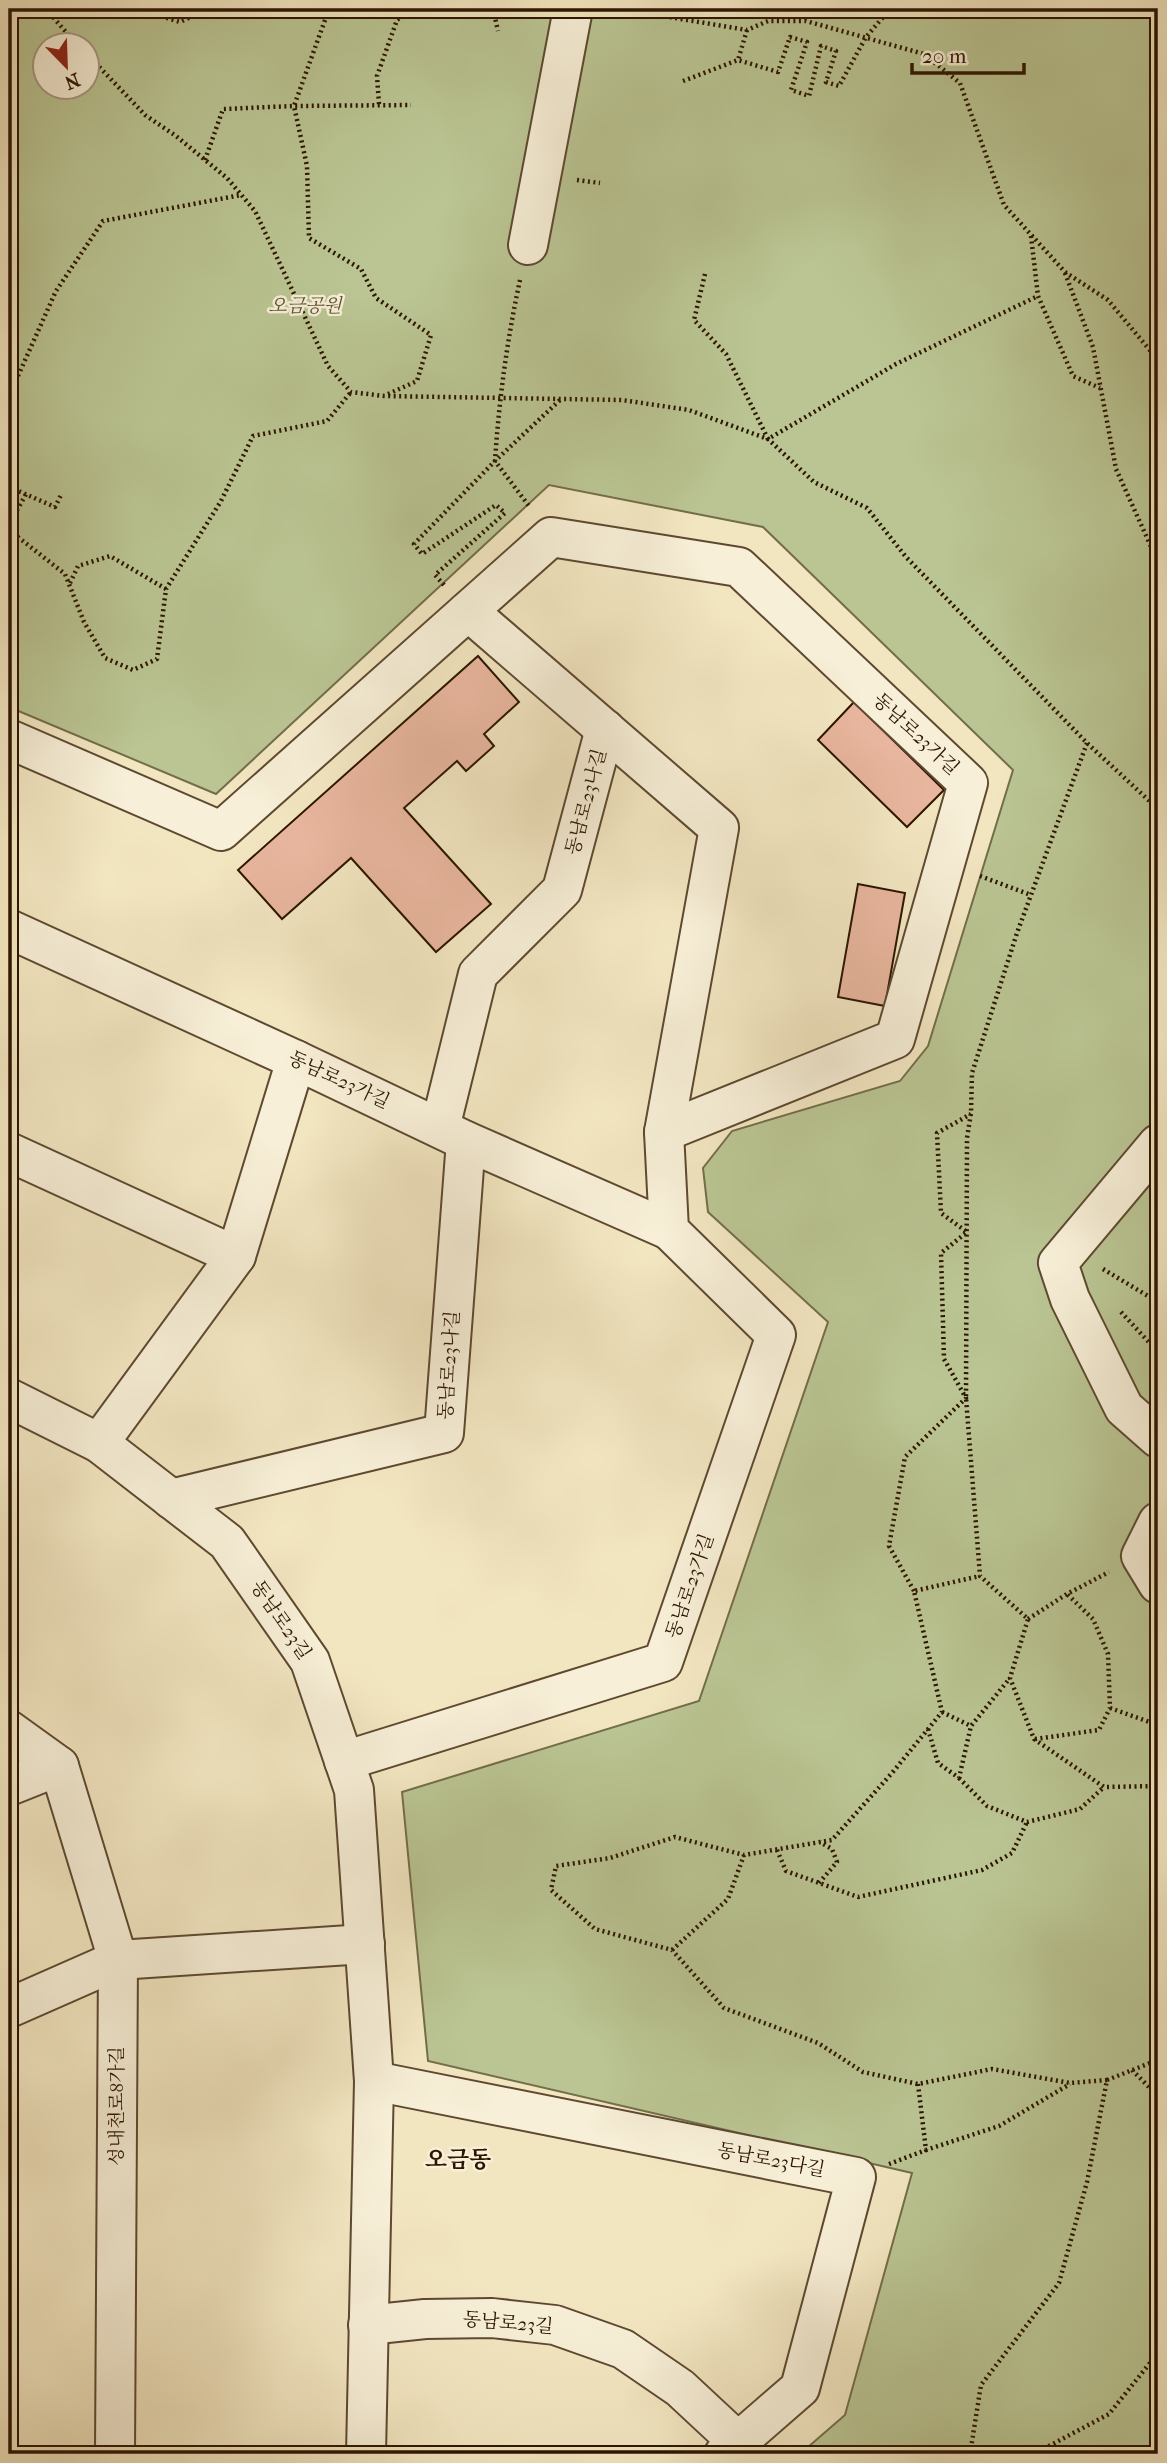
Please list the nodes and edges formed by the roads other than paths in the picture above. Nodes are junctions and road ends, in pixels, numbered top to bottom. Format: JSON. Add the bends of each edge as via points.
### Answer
{"nodes":[{"id":1,"x":573,"y":9,"type":"edge"},
{"id":2,"x":528,"y":245,"type":"road end"},
{"id":3,"x":458,"y":599,"type":"junction"},
{"id":4,"x":605,"y":730,"type":"junction"},
{"id":5,"x":9,"y":739,"type":"edge"},
{"id":6,"x":9,"y":929,"type":"edge"},
{"id":7,"x":296,"y":1060,"type":"junction"},
{"id":8,"x":664,"y":1132,"type":"junction"},
{"id":9,"x":453,"y":1135,"type":"junction"},
{"id":10,"x":1158,"y":1144,"type":"edge"},
{"id":11,"x":9,"y":1153,"type":"edge"},
{"id":12,"x":669,"y":1230,"type":"junction"},
{"id":13,"x":236,"y":1256,"type":"junction"},
{"id":14,"x":9,"y":1398,"type":"edge"},
{"id":15,"x":1158,"y":1438,"type":"edge"},
{"id":16,"x":99,"y":1443,"type":"junction"},
{"id":17,"x":171,"y":1499,"type":"junction"},
{"id":18,"x":1158,"y":1522,"type":"edge"},
{"id":19,"x":1150,"y":1570,"type":"edge"},
{"id":20,"x":9,"y":1730,"type":"edge"},
{"id":21,"x":344,"y":1761,"type":"junction"},
{"id":22,"x":58,"y":1766,"type":"junction"},
{"id":23,"x":9,"y":1786,"type":"edge"},
{"id":24,"x":365,"y":1944,"type":"junction"},
{"id":25,"x":118,"y":1960,"type":"junction"},
{"id":26,"x":9,"y":2008,"type":"edge"},
{"id":27,"x":374,"y":2081,"type":"junction"},
{"id":28,"x":368,"y":2325,"type":"junction"},
{"id":29,"x":731,"y":2448,"type":"edge"},
{"id":30,"x":115,"y":2454,"type":"edge"},
{"id":31,"x":366,"y":2454,"type":"edge"}],
"edges":[{"from":1,"to":2,"type":"street"},
{"from":3,"to":4,"type":"street"},
{"from":3,"to":5,"type":"street","name":"동남로23가길","via":[[221,831]]},
{"from":3,"to":8,"type":"street","name":"동남로23가길","via":[[551,537],[739,567],[968,783],[895,1039]]},
{"from":4,"to":8,"type":"street","via":[[719,828]]},
{"from":4,"to":9,"type":"street","name":"동남로23나길","via":[[562,890],[478,974]]},
{"from":6,"to":7,"type":"street","name":"동남로23가길"},
{"from":7,"to":9,"type":"street","name":"동남로23가길"},
{"from":7,"to":13,"type":"street"},
{"from":8,"to":12,"type":"street"},
{"from":9,"to":12,"type":"street","name":"동남로23가길"},
{"from":9,"to":17,"type":"street","name":"동남로23나길","via":[[444,1433]]},
{"from":10,"to":15,"type":"street","via":[[1058,1263],[1070,1299],[1124,1408]]},
{"from":11,"to":13,"type":"street"},
{"from":12,"to":21,"type":"street","name":"동남로23가길","via":[[776,1335],[663,1662]]},
{"from":13,"to":16,"type":"street"},
{"from":14,"to":16,"type":"street","name":"동남로23길"},
{"from":16,"to":17,"type":"street","name":"동남로23길"},
{"from":17,"to":21,"type":"street","name":"동남로23길","via":[[227,1542],[310,1661]]},
{"from":18,"to":19,"type":"street"},
{"from":20,"to":22,"type":"street"},
{"from":21,"to":24,"type":"street","name":"동남로23길","via":[[354,1790]]},
{"from":22,"to":23,"type":"street"},
{"from":22,"to":25,"type":"street","name":"성내천로8가길"},
{"from":24,"to":25,"type":"street"},
{"from":24,"to":27,"type":"street","name":"동남로23길"},
{"from":25,"to":26,"type":"street"},
{"from":25,"to":30,"type":"street","name":"성내천로8가길"},
{"from":27,"to":28,"type":"street","name":"동남로23길"},
{"from":27,"to":29,"type":"street","name":"동남로23다길","via":[[856,2177],[800,2388]]},
{"from":28,"to":29,"type":"street","name":"동남로23길","via":[[492,2318],[555,2325],[623,2349],[680,2388]]},
{"from":28,"to":31,"type":"street","name":"동남로23길"}]}
